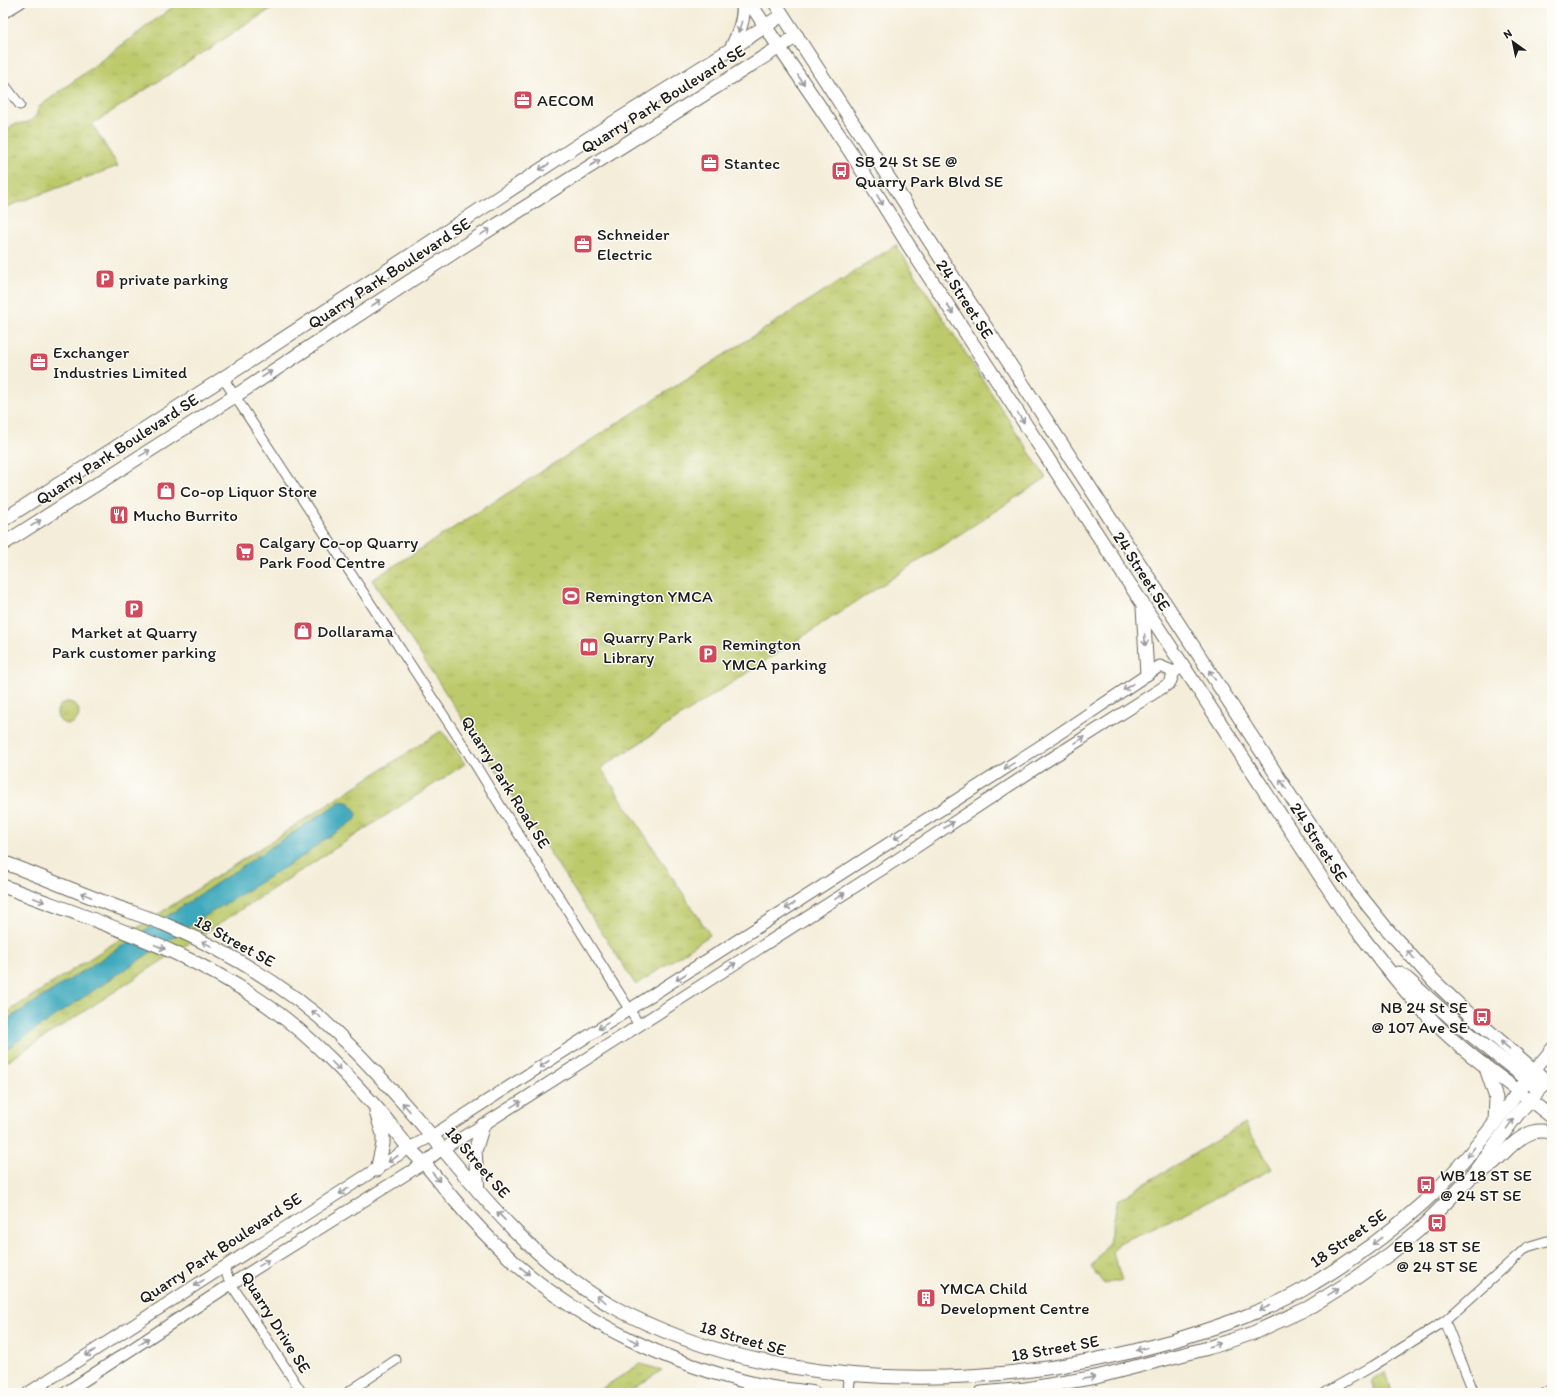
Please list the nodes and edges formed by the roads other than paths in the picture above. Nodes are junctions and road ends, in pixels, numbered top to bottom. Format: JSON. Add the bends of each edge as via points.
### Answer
{"nodes":[{"id":1,"x":21,"y":3,"type":"edge"},
{"id":2,"x":743,"y":3,"type":"edge"},
{"id":3,"x":750,"y":3,"type":"edge"},
{"id":4,"x":775,"y":3,"type":"edge"},
{"id":5,"x":3,"y":14,"type":"edge"},
{"id":6,"x":782,"y":15,"type":"junction"},
{"id":7,"x":765,"y":26,"type":"junction"},
{"id":8,"x":797,"y":36,"type":"junction"},
{"id":9,"x":779,"y":48,"type":"junction"},
{"id":10,"x":731,"y":49,"type":"junction"},
{"id":11,"x":3,"y":82,"type":"edge"},
{"id":12,"x":20,"y":106,"type":"dead end"},
{"id":13,"x":223,"y":378,"type":"junction"},
{"id":14,"x":235,"y":396,"type":"junction"},
{"id":15,"x":3,"y":520,"type":"edge"},
{"id":16,"x":3,"y":544,"type":"edge"},
{"id":17,"x":1143,"y":605,"type":"junction"},
{"id":18,"x":1179,"y":669,"type":"junction"},
{"id":19,"x":1147,"y":674,"type":"junction"},
{"id":20,"x":3,"y":862,"type":"edge"},
{"id":21,"x":850,"y":867,"type":"junction"},
{"id":22,"x":860,"y":883,"type":"junction"},
{"id":23,"x":3,"y":886,"type":"edge"},
{"id":24,"x":1384,"y":965,"type":"junction"},
{"id":25,"x":629,"y":1010,"type":"junction"},
{"id":26,"x":639,"y":1025,"type":"junction"},
{"id":27,"x":1552,"y":1048,"type":"edge"},
{"id":28,"x":1485,"y":1065,"type":"junction"},
{"id":29,"x":1534,"y":1070,"type":"junction"},
{"id":30,"x":1550,"y":1081,"type":"edge"},
{"id":31,"x":1523,"y":1086,"type":"junction"},
{"id":32,"x":1530,"y":1100,"type":"junction"},
{"id":33,"x":375,"y":1106,"type":"junction"},
{"id":34,"x":1552,"y":1117,"type":"edge"},
{"id":35,"x":1495,"y":1122,"type":"junction"},
{"id":36,"x":483,"y":1125,"type":"junction"},
{"id":37,"x":1552,"y":1132,"type":"edge"},
{"id":38,"x":432,"y":1136,"type":"junction"},
{"id":39,"x":409,"y":1148,"type":"junction"},
{"id":40,"x":442,"y":1149,"type":"junction"},
{"id":41,"x":424,"y":1163,"type":"junction"},
{"id":42,"x":377,"y":1170,"type":"junction"},
{"id":43,"x":1470,"y":1178,"type":"junction"},
{"id":44,"x":478,"y":1191,"type":"junction"},
{"id":45,"x":1547,"y":1241,"type":"dead end"},
{"id":46,"x":224,"y":1267,"type":"junction"},
{"id":47,"x":231,"y":1284,"type":"junction"},
{"id":48,"x":1444,"y":1321,"type":"junction"},
{"id":49,"x":396,"y":1360,"type":"dead end"},
{"id":50,"x":849,"y":1378,"type":"junction"},
{"id":51,"x":1552,"y":1389,"type":"edge"},
{"id":52,"x":28,"y":1393,"type":"edge"},
{"id":53,"x":65,"y":1393,"type":"edge"},
{"id":54,"x":302,"y":1393,"type":"edge"},
{"id":55,"x":347,"y":1393,"type":"edge"},
{"id":56,"x":814,"y":1393,"type":"edge"},
{"id":57,"x":848,"y":1393,"type":"edge"},
{"id":58,"x":982,"y":1393,"type":"edge"},
{"id":59,"x":1325,"y":1393,"type":"edge"},
{"id":60,"x":1474,"y":1393,"type":"edge"},
{"id":61,"x":1545,"y":1393,"type":"edge"}],
"edges":[{"from":1,"to":5,"type":"street"},
{"from":2,"to":10,"type":"main road","one_way":true,"via":[[741,25]]},
{"from":3,"to":7,"type":"main road","name":"24 Street SE"},
{"from":4,"to":6,"type":"main road","name":"24 Street SE"},
{"from":6,"to":7,"type":"main road","name":"Quarry Park Boulevard SE"},
{"from":6,"to":8,"type":"main road","name":"24 Street SE"},
{"from":7,"to":9,"type":"main road","name":"24 Street SE"},
{"from":7,"to":10,"type":"main road","name":"Quarry Park Boulevard SE"},
{"from":8,"to":9,"type":"main road","name":"Quarry Park Boulevard SE"},
{"from":29,"to":8,"type":"main road","name":"24 Street SE","one_way":true,"via":[[1432,979],[1354,888],[1297,806]]},
{"from":14,"to":9,"type":"main road","name":"Quarry Park Boulevard SE","one_way":true,"via":[[462,247]]},
{"from":9,"to":17,"type":"main road","name":"24 Street SE","one_way":true,"via":[[850,151]]},
{"from":10,"to":13,"type":"main road","name":"Quarry Park Boulevard SE","one_way":true,"via":[[589,138]]},
{"from":11,"to":12,"type":"street"},
{"from":13,"to":14,"type":"street","name":"Quarry Park Road SE"},
{"from":13,"to":15,"type":"main road","name":"Quarry Park Boulevard SE"},
{"from":16,"to":14,"type":"main road","name":"Quarry Park Boulevard SE","one_way":true},
{"from":14,"to":25,"type":"street","name":"Quarry Park Road SE","via":[[467,751]]},
{"from":17,"to":18,"type":"main road","name":"24 Street SE"},
{"from":17,"to":19,"type":"main road","one_way":true},
{"from":18,"to":19,"type":"street","via":[[1160,666]]},
{"from":22,"to":18,"type":"street","one_way":true,"via":[[1170,683]]},
{"from":18,"to":24,"type":"main road","name":"24 Street SE","via":[[1339,906]]},
{"from":19,"to":21,"type":"street","one_way":true,"via":[[1042,745]]},
{"from":38,"to":20,"type":"main road","name":"18 Street SE","one_way":true,"via":[[366,1061],[323,1019],[251,968],[203,941],[162,923]]},
{"from":21,"to":22,"type":"street"},
{"from":21,"to":25,"type":"street","one_way":true},
{"from":26,"to":22,"type":"street","one_way":true},
{"from":23,"to":33,"type":"main road","one_way":true,"via":[[139,938],[218,974],[279,1014],[312,1042]]},
{"from":24,"to":28,"type":"main road","name":"24 Street SE","via":[[1436,1024]]},
{"from":24,"to":31,"type":"main road","via":[[1405,977]]},
{"from":25,"to":26,"type":"street","name":"Quarry Park Road SE"},
{"from":25,"to":38,"type":"street","one_way":true},
{"from":36,"to":26,"type":"street","one_way":true},
{"from":27,"to":29,"type":"street"},
{"from":28,"to":31,"type":"main road","name":"24 Street SE"},
{"from":28,"to":35,"type":"main road","via":[[1496,1098]]},
{"from":29,"to":30,"type":"main road","name":"24 Street SE"},
{"from":29,"to":31,"type":"main road","name":"18 Street SE"},
{"from":30,"to":31,"type":"main road"},
{"from":30,"to":32,"type":"main road","name":"18 Street SE"},
{"from":31,"to":32,"type":"main road","name":"24 Street SE"},
{"from":31,"to":35,"type":"main road","name":"18 Street SE"},
{"from":32,"to":34,"type":"main road","name":"24 Street SE"},
{"from":43,"to":32,"type":"main road","name":"18 Street SE","one_way":true},
{"from":33,"to":39,"type":"main road"},
{"from":33,"to":42,"type":"main road","via":[[383,1134]]},
{"from":35,"to":50,"type":"main road","name":"18 Street SE","one_way":true,"via":[[1466,1158],[1402,1221],[1347,1263],[1310,1286],[1260,1310],[1203,1332],[1141,1350],[1069,1366],[953,1380]]},
{"from":36,"to":40,"type":"street"},
{"from":36,"to":44,"type":"main road","via":[[475,1151]]},
{"from":37,"to":43,"type":"main road","via":[[1533,1132],[1517,1142],[1484,1172]]},
{"from":38,"to":39,"type":"street","name":"Quarry Park Boulevard SE"},
{"from":38,"to":40,"type":"main road","name":"18 Street SE"},
{"from":39,"to":41,"type":"main road"},
{"from":39,"to":42,"type":"street","name":"Quarry Park Boulevard SE","one_way":true},
{"from":40,"to":41,"type":"street"},
{"from":40,"to":44,"type":"main road","name":"18 Street SE"},
{"from":47,"to":41,"type":"street","one_way":true},
{"from":41,"to":56,"type":"main road","one_way":true,"via":[[483,1231],[514,1262],[542,1286],[574,1308],[603,1325],[683,1363],[726,1377]]},
{"from":42,"to":46,"type":"street","name":"Quarry Park Boulevard SE","one_way":true},
{"from":58,"to":43,"type":"main road","name":"18 Street SE","one_way":true,"via":[[1026,1389],[1096,1377],[1208,1348],[1253,1333],[1308,1308],[1391,1254]]},
{"from":50,"to":44,"type":"main road","name":"18 Street SE","one_way":true,"via":[[745,1362],[649,1326],[608,1304],[567,1277],[516,1232]]},
{"from":45,"to":48,"type":"street","via":[[1527,1247]]},
{"from":46,"to":47,"type":"street","name":"Quarry Drive SE"},
{"from":46,"to":52,"type":"street","name":"Quarry Park Boulevard SE","one_way":true},
{"from":53,"to":47,"type":"street","one_way":true},
{"from":47,"to":54,"type":"street","name":"Quarry Drive SE"},
{"from":48,"to":59,"type":"street"},
{"from":48,"to":60,"type":"street"},
{"from":49,"to":55,"type":"street"},
{"from":50,"to":57,"type":"street"},
{"from":51,"to":61,"type":"street"}]}
